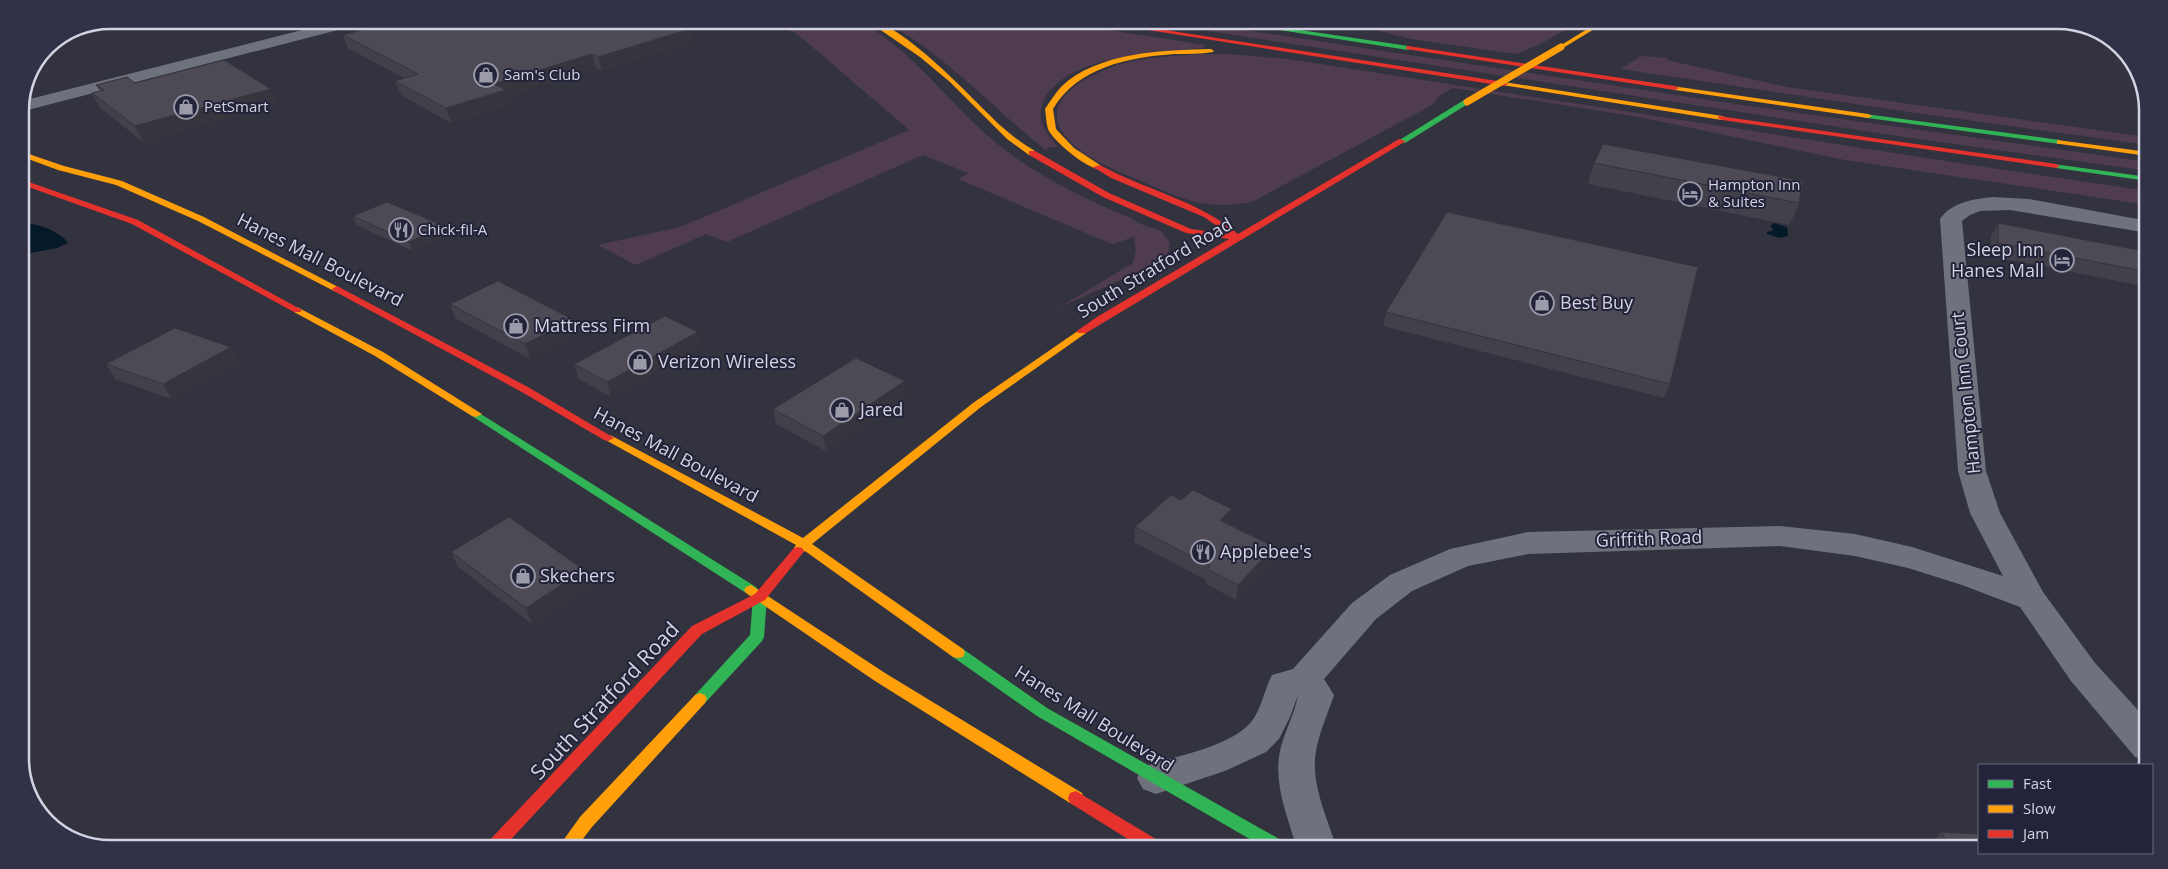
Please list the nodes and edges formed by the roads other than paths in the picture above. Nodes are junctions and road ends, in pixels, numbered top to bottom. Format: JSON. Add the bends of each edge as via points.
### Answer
{"nodes":[{"id":1,"x":325,"y":29,"type":"edge"},
{"id":2,"x":886,"y":29,"type":"edge"},
{"id":3,"x":1147,"y":29,"type":"edge"},
{"id":4,"x":1279,"y":29,"type":"edge"},
{"id":5,"x":1358,"y":29,"type":"edge"},
{"id":6,"x":1591,"y":29,"type":"edge"},
{"id":7,"x":1432,"y":52,"type":"junction"},
{"id":8,"x":1316,"y":55,"type":"junction"},
{"id":9,"x":29,"y":105,"type":"edge"},
{"id":10,"x":2139,"y":153,"type":"edge"},
{"id":11,"x":29,"y":156,"type":"edge"},
{"id":12,"x":2139,"y":178,"type":"edge"},
{"id":13,"x":29,"y":184,"type":"edge"},
{"id":14,"x":2139,"y":225,"type":"edge"},
{"id":15,"x":1238,"y":238,"type":"junction"},
{"id":16,"x":804,"y":544,"type":"junction"},
{"id":17,"x":760,"y":597,"type":"junction"},
{"id":18,"x":2031,"y":599,"type":"junction"},
{"id":19,"x":1305,"y":678,"type":"junction"},
{"id":20,"x":2139,"y":736,"type":"edge"},
{"id":21,"x":1156,"y":778,"type":"junction"},
{"id":22,"x":500,"y":840,"type":"edge"},
{"id":23,"x":572,"y":840,"type":"edge"},
{"id":24,"x":1143,"y":840,"type":"edge"},
{"id":25,"x":1265,"y":840,"type":"edge"},
{"id":26,"x":1314,"y":840,"type":"edge"}],
"edges":[{"from":1,"to":9,"type":"street"},
{"from":2,"to":15,"type":"main road","via":[[951,80],[1002,131],[1050,164],[1106,195],[1189,231]]},
{"from":3,"to":8,"type":"main road"},
{"from":4,"to":7,"type":"main road"},
{"from":5,"to":7,"type":"main road"},
{"from":6,"to":15,"type":"main road","name":"South Stratford Road","bridge":true},
{"from":7,"to":10,"type":"main road"},
{"from":8,"to":12,"type":"main road","via":[[1815,132]]},
{"from":8,"to":15,"type":"main road","via":[[1202,51],[1154,54],[1090,71],[1064,87],[1051,102],[1048,115],[1051,128],[1076,156],[1112,176],[1219,221]]},
{"from":11,"to":16,"type":"main road","name":"Hanes Mall Boulevard","via":[[119,183],[201,219],[398,320]]},
{"from":13,"to":17,"type":"main road","via":[[134,222],[331,327],[441,392]]},
{"from":14,"to":18,"type":"street","name":"Hampton Inn Court","via":[[2006,203],[1976,206],[1957,213],[1952,219],[1972,471],[1985,513]]},
{"from":15,"to":16,"type":"main road","name":"South Stratford Road","via":[[1100,319],[996,391]]},
{"from":16,"to":17,"type":"main road","name":"South Stratford Road"},
{"from":16,"to":21,"type":"main road","name":"Hanes Mall Boulevard","via":[[1042,712]]},
{"from":17,"to":22,"type":"main road","name":"South Stratford Road","via":[[697,630]]},
{"from":17,"to":23,"type":"main road","via":[[757,637]]},
{"from":17,"to":24,"type":"main road","via":[[933,710]]},
{"from":18,"to":19,"type":"street","name":"Griffith Road","via":[[1912,558],[1855,545],[1780,536],[1528,543],[1461,558],[1401,583],[1364,611]]},
{"from":18,"to":20,"type":"street","name":"Hampton Inn Court","via":[[2083,672]]},
{"from":19,"to":21,"type":"street","name":"Griffith Road","via":[[1284,685],[1269,723],[1262,734],[1250,743],[1238,751]]},
{"from":19,"to":26,"type":"street","via":[[1316,695],[1300,747],[1297,770]]},
{"from":21,"to":25,"type":"main road","name":"Hanes Mall Boulevard"}]}
